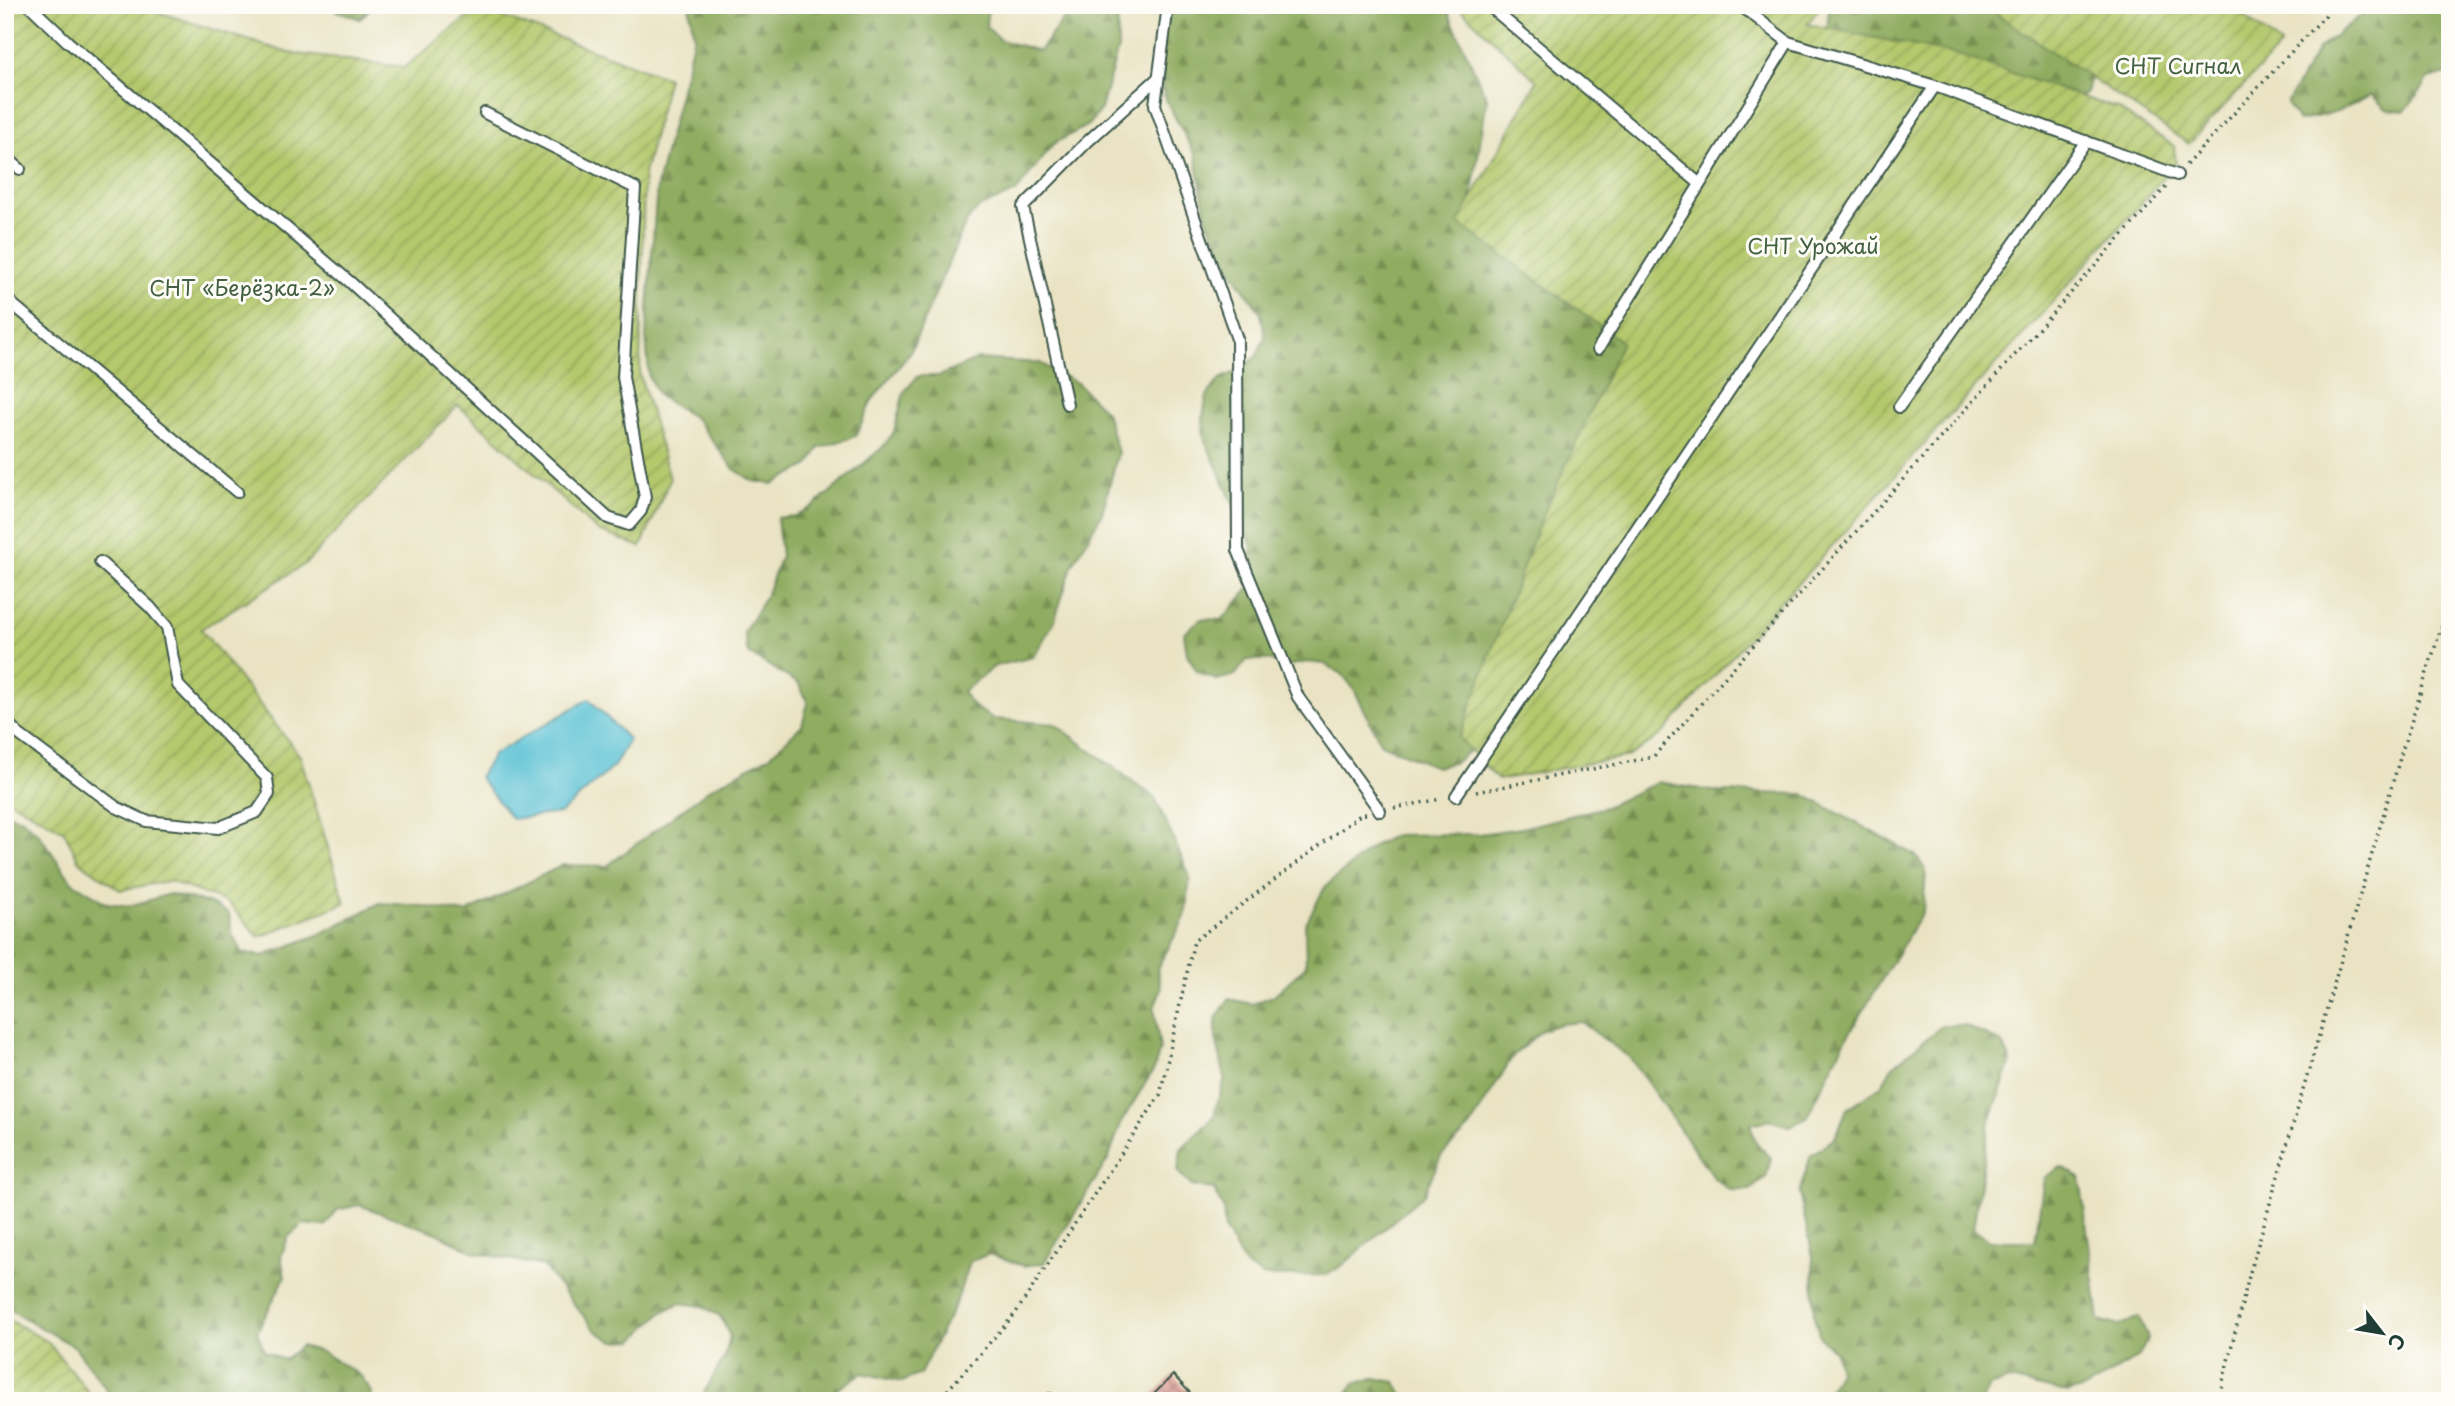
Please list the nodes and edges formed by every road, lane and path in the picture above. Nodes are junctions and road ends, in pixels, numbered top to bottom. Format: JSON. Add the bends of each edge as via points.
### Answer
{"nodes":[{"id":1,"x":29,"y":5,"type":"edge"},
{"id":2,"x":1168,"y":5,"type":"edge"},
{"id":3,"x":1488,"y":5,"type":"edge"},
{"id":4,"x":1740,"y":5,"type":"edge"},
{"id":5,"x":2335,"y":5,"type":"edge"},
{"id":6,"x":1788,"y":42,"type":"junction"},
{"id":7,"x":1158,"y":78,"type":"junction"},
{"id":8,"x":1936,"y":86,"type":"junction"},
{"id":9,"x":485,"y":113,"type":"dead end"},
{"id":10,"x":2086,"y":141,"type":"junction"},
{"id":11,"x":5,"y":156,"type":"edge"},
{"id":12,"x":20,"y":169,"type":"dead end"},
{"id":13,"x":2178,"y":174,"type":"junction"},
{"id":14,"x":1700,"y":184,"type":"junction"},
{"id":15,"x":5,"y":298,"type":"edge"},
{"id":16,"x":1598,"y":349,"type":"dead end"},
{"id":17,"x":1067,"y":404,"type":"dead end"},
{"id":18,"x":1899,"y":407,"type":"dead end"},
{"id":19,"x":237,"y":492,"type":"dead end"},
{"id":20,"x":100,"y":562,"type":"dead end"},
{"id":21,"x":2450,"y":600,"type":"edge"},
{"id":22,"x":5,"y":720,"type":"edge"},
{"id":23,"x":1456,"y":796,"type":"junction"},
{"id":24,"x":1380,"y":811,"type":"junction"},
{"id":25,"x":938,"y":1401,"type":"edge"},
{"id":26,"x":2218,"y":1401,"type":"edge"}],
"edges":[{"from":1,"to":9,"type":"lane","via":[[350,282],[608,518],[629,525],[645,497],[624,377],[635,188]]},
{"from":2,"to":7,"type":"lane"},
{"from":3,"to":14,"type":"lane"},
{"from":4,"to":6,"type":"lane"},
{"from":5,"to":13,"type":"path"},
{"from":6,"to":8,"type":"lane"},
{"from":6,"to":14,"type":"lane"},
{"from":7,"to":17,"type":"lane","via":[[1023,207]]},
{"from":7,"to":24,"type":"lane","via":[[1155,105],[1237,339],[1238,550],[1298,697]]},
{"from":8,"to":10,"type":"lane"},
{"from":8,"to":23,"type":"lane"},
{"from":10,"to":13,"type":"lane"},
{"from":10,"to":18,"type":"lane"},
{"from":11,"to":12,"type":"lane"},
{"from":13,"to":23,"type":"path","via":[[1653,757]]},
{"from":14,"to":16,"type":"lane"},
{"from":15,"to":19,"type":"lane"},
{"from":20,"to":22,"type":"lane","via":[[167,627],[178,685],[268,778],[269,794],[257,812],[218,828],[146,821],[116,807]]},
{"from":21,"to":26,"type":"path","via":[[2250,1272]]},
{"from":23,"to":24,"type":"path"},
{"from":24,"to":25,"type":"path","via":[[1360,815],[1194,941],[1160,1095],[1015,1314]]}]}
